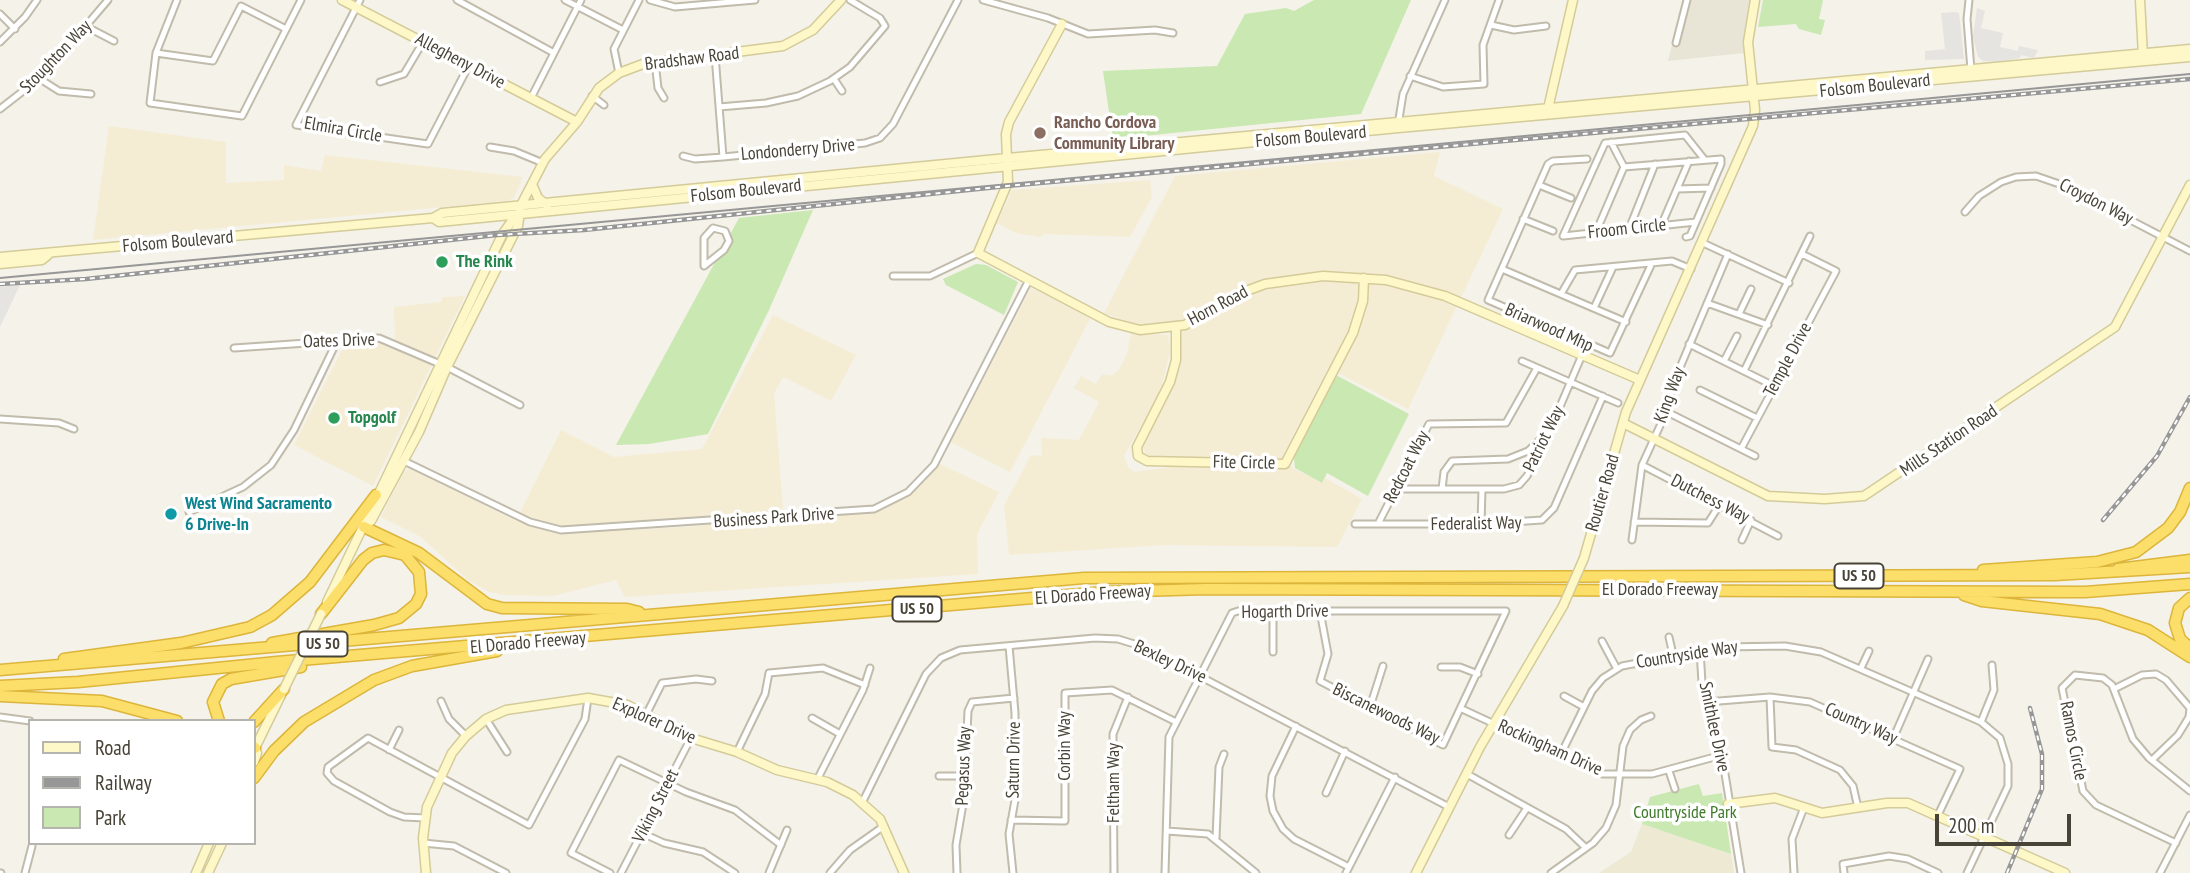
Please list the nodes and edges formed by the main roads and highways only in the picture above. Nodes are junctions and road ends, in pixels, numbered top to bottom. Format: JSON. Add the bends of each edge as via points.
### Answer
{"nodes":[{"id":1,"x":342,"y":0,"type":"edge"},
{"id":2,"x":841,"y":0,"type":"edge"},
{"id":3,"x":1573,"y":0,"type":"edge"},
{"id":4,"x":1755,"y":0,"type":"edge"},
{"id":5,"x":2140,"y":0,"type":"edge"},
{"id":6,"x":358,"y":4,"type":"edge"},
{"id":7,"x":1062,"y":24,"type":"road end"},
{"id":8,"x":2190,"y":49,"type":"edge"},
{"id":9,"x":2143,"y":57,"type":"junction"},
{"id":10,"x":2190,"y":57,"type":"edge"},
{"id":11,"x":1971,"y":73,"type":"junction"},
{"id":12,"x":1854,"y":80,"type":"junction"},
{"id":13,"x":1826,"y":92,"type":"junction"},
{"id":14,"x":1754,"y":94,"type":"junction"},
{"id":15,"x":1671,"y":97,"type":"junction"},
{"id":16,"x":1643,"y":107,"type":"junction"},
{"id":17,"x":1547,"y":112,"type":"junction"},
{"id":18,"x":577,"y":122,"type":"junction"},
{"id":19,"x":1398,"y":125,"type":"junction"},
{"id":20,"x":1176,"y":143,"type":"junction"},
{"id":21,"x":1100,"y":150,"type":"junction"},
{"id":22,"x":1142,"y":153,"type":"junction"},
{"id":23,"x":1070,"y":160,"type":"junction"},
{"id":24,"x":1008,"y":162,"type":"junction"},
{"id":25,"x":917,"y":167,"type":"junction"},
{"id":26,"x":881,"y":178,"type":"junction"},
{"id":27,"x":532,"y":184,"type":"junction"},
{"id":28,"x":2190,"y":186,"type":"edge"},
{"id":29,"x":547,"y":205,"type":"junction"},
{"id":30,"x":520,"y":210,"type":"junction"},
{"id":31,"x":491,"y":217,"type":"junction"},
{"id":32,"x":433,"y":218,"type":"junction"},
{"id":33,"x":502,"y":234,"type":"junction"},
{"id":34,"x":48,"y":255,"type":"junction"},
{"id":35,"x":0,"y":257,"type":"edge"},
{"id":36,"x":0,"y":264,"type":"edge"},
{"id":37,"x":1364,"y":278,"type":"junction"},
{"id":38,"x":1176,"y":328,"type":"junction"},
{"id":39,"x":443,"y":365,"type":"junction"},
{"id":40,"x":1640,"y":380,"type":"junction"},
{"id":41,"x":1623,"y":423,"type":"junction"},
{"id":42,"x":411,"y":424,"type":"junction"},
{"id":43,"x":404,"y":461,"type":"junction"},
{"id":44,"x":2190,"y":488,"type":"edge"},
{"id":45,"x":376,"y":495,"type":"junction"},
{"id":46,"x":364,"y":527,"type":"junction"},
{"id":47,"x":2190,"y":560,"type":"edge"},
{"id":48,"x":2190,"y":567,"type":"edge"},
{"id":49,"x":2097,"y":574,"type":"junction"},
{"id":50,"x":1881,"y":576,"type":"junction"},
{"id":51,"x":2190,"y":584,"type":"edge"},
{"id":52,"x":1953,"y":592,"type":"junction"},
{"id":53,"x":2190,"y":598,"type":"edge"},
{"id":54,"x":321,"y":614,"type":"junction"},
{"id":55,"x":646,"y":615,"type":"junction"},
{"id":56,"x":570,"y":639,"type":"junction"},
{"id":57,"x":2190,"y":648,"type":"edge"},
{"id":58,"x":197,"y":655,"type":"junction"},
{"id":59,"x":350,"y":657,"type":"junction"},
{"id":60,"x":2190,"y":657,"type":"edge"},
{"id":61,"x":0,"y":668,"type":"edge"},
{"id":62,"x":0,"y":686,"type":"edge"},
{"id":63,"x":284,"y":689,"type":"junction"},
{"id":64,"x":0,"y":696,"type":"edge"},
{"id":65,"x":170,"y":719,"type":"edge"},
{"id":66,"x":218,"y":719,"type":"edge"},
{"id":67,"x":256,"y":720,"type":"edge"},
{"id":68,"x":256,"y":743,"type":"edge"},
{"id":69,"x":256,"y":775,"type":"edge"},
{"id":70,"x":1728,"y":804,"type":"road end"},
{"id":71,"x":208,"y":845,"type":"edge"},
{"id":72,"x":215,"y":845,"type":"edge"},
{"id":73,"x":221,"y":845,"type":"edge"},
{"id":74,"x":214,"y":862,"type":"junction"},
{"id":75,"x":196,"y":873,"type":"edge"},
{"id":76,"x":208,"y":873,"type":"edge"},
{"id":77,"x":426,"y":873,"type":"edge"},
{"id":78,"x":904,"y":873,"type":"edge"},
{"id":79,"x":1416,"y":873,"type":"edge"},
{"id":80,"x":2065,"y":873,"type":"edge"}],
"edges":[{"from":1,"to":6,"type":"main road","name":"Allegheny Drive"},
{"from":2,"to":18,"type":"main road","name":"Bradshaw Road","via":[[819,25],[794,41],[765,50],[654,62],[619,73],[592,96]]},
{"from":3,"to":17,"type":"main road"},
{"from":4,"to":14,"type":"main road","name":"Routier Road","via":[[1748,42]]},
{"from":5,"to":9,"type":"main road"},
{"from":6,"to":18,"type":"main road","name":"Allegheny Drive"},
{"from":7,"to":24,"type":"main road","via":[[1009,122]]},
{"from":8,"to":9,"type":"main road","name":"Folsom Boulevard"},
{"from":9,"to":10,"type":"main road","name":"Folsom Boulevard"},
{"from":9,"to":11,"type":"main road","name":"Folsom Boulevard"},
{"from":11,"to":12,"type":"main road","name":"Folsom Boulevard"},
{"from":11,"to":13,"type":"main road","name":"Folsom Boulevard"},
{"from":12,"to":13,"type":"main road"},
{"from":12,"to":14,"type":"main road","name":"Folsom Boulevard"},
{"from":13,"to":14,"type":"main road","name":"Folsom Boulevard"},
{"from":14,"to":15,"type":"main road","name":"Folsom Boulevard"},
{"from":14,"to":16,"type":"main road","name":"Folsom Boulevard"},
{"from":14,"to":40,"type":"main road","name":"Routier Road","via":[[1753,126]]},
{"from":15,"to":16,"type":"main road"},
{"from":15,"to":17,"type":"main road","name":"Folsom Boulevard"},
{"from":16,"to":17,"type":"main road","name":"Folsom Boulevard"},
{"from":17,"to":19,"type":"main road","name":"Folsom Boulevard"},
{"from":18,"to":27,"type":"main road","name":"Bradshaw Road"},
{"from":19,"to":20,"type":"main road","name":"Folsom Boulevard"},
{"from":19,"to":22,"type":"main road","name":"Folsom Boulevard"},
{"from":20,"to":21,"type":"main road","name":"Folsom Boulevard"},
{"from":20,"to":22,"type":"main road"},
{"from":21,"to":23,"type":"main road"},
{"from":21,"to":24,"type":"main road","name":"Folsom Boulevard"},
{"from":22,"to":23,"type":"main road","name":"Folsom Boulevard"},
{"from":23,"to":24,"type":"main road","name":"Folsom Boulevard"},
{"from":24,"to":25,"type":"main road","name":"Folsom Boulevard"},
{"from":24,"to":26,"type":"main road","name":"Folsom Boulevard"},
{"from":24,"to":38,"type":"main road","name":"Horn Road","via":[[1004,195],[978,253],[1114,324],[1140,330]]},
{"from":25,"to":26,"type":"main road"},
{"from":25,"to":29,"type":"main road","name":"Folsom Boulevard"},
{"from":26,"to":30,"type":"main road","name":"Folsom Boulevard"},
{"from":27,"to":29,"type":"main road"},
{"from":27,"to":30,"type":"main road","name":"Bradshaw Road"},
{"from":28,"to":41,"type":"main road","name":"Mills Station Road","via":[[2115,327],[1864,496],[1768,496]]},
{"from":29,"to":30,"type":"main road","name":"Folsom Boulevard"},
{"from":30,"to":31,"type":"main road","name":"Folsom Boulevard"},
{"from":30,"to":32,"type":"main road","name":"Folsom Boulevard","via":[[442,213]]},
{"from":30,"to":33,"type":"main road","name":"Bradshaw Road"},
{"from":30,"to":39,"type":"main road","name":"Bradshaw Road","via":[[518,226]]},
{"from":31,"to":32,"type":"main road","name":"Folsom Boulevard","via":[[439,222]]},
{"from":31,"to":33,"type":"main road","via":[[499,222]]},
{"from":32,"to":34,"type":"main road","name":"Folsom Boulevard"},
{"from":33,"to":39,"type":"main road","name":"Bradshaw Road"},
{"from":34,"to":35,"type":"main road","name":"Folsom Boulevard"},
{"from":34,"to":36,"type":"main road","name":"Folsom Boulevard","via":[[42,260]]},
{"from":37,"to":38,"type":"main road","name":"Horn Road","via":[[1323,276],[1260,285]]},
{"from":37,"to":38,"type":"main road","name":"Fite Circle","via":[[1363,301],[1353,333],[1285,464],[1147,461],[1138,456],[1137,447],[1170,382],[1176,360]]},
{"from":37,"to":40,"type":"main road","name":"Horn Road","via":[[1428,289]]},
{"from":39,"to":42,"type":"main road","name":"Bradshaw Road"},
{"from":39,"to":43,"type":"main road","name":"Bradshaw Road"},
{"from":40,"to":41,"type":"main road","name":"Routier Road"},
{"from":41,"to":79,"type":"main road","name":"Routier Road","bridge":true,"via":[[1584,558],[1563,606],[1494,723]]},
{"from":42,"to":43,"type":"main road","via":[[402,447]]},
{"from":42,"to":45,"type":"main road","name":"Bradshaw Road"},
{"from":43,"to":46,"type":"main road","name":"Bradshaw Road"},
{"from":44,"to":50,"type":"highway","via":[[2168,528],[2145,547],[2117,559]]},
{"from":45,"to":46,"type":"main road","name":"Bradshaw Road"},
{"from":45,"to":61,"type":"highway","via":[[310,582],[292,600],[250,626],[181,643]]},
{"from":46,"to":54,"type":"main road","name":"Bradshaw Road"},
{"from":46,"to":55,"type":"highway","via":[[419,553],[487,604],[627,609]]},
{"from":47,"to":49,"type":"highway"},
{"from":48,"to":49,"type":"highway","name":"El Dorado Freeway","number":"US 50"},
{"from":49,"to":50,"type":"highway","name":"El Dorado Freeway","number":"US 50"},
{"from":50,"to":55,"type":"highway","name":"El Dorado Freeway","number":"US 50","via":[[1084,578]]},
{"from":51,"to":52,"type":"highway","name":"El Dorado Freeway","number":"US 50","via":[[2085,592]]},
{"from":52,"to":56,"type":"highway","name":"El Dorado Freeway","number":"US 50","via":[[1104,592]]},
{"from":52,"to":60,"type":"highway","via":[[1982,601],[2100,614],[2148,630]]},
{"from":53,"to":57,"type":"highway","via":[[2179,608],[2175,623],[2180,639]]},
{"from":54,"to":58,"type":"highway","via":[[372,554],[384,550],[405,555],[419,572],[421,594],[408,613],[398,618]]},
{"from":54,"to":63,"type":"main road","name":"Bradshaw Road","bridge":true},
{"from":55,"to":58,"type":"highway","name":"El Dorado Freeway","number":"US 50"},
{"from":56,"to":59,"type":"highway","name":"El Dorado Freeway","number":"US 50"},
{"from":56,"to":69,"type":"highway","via":[[412,666],[374,680],[304,722]]},
{"from":58,"to":61,"type":"highway","name":"El Dorado Freeway","number":"US 50"},
{"from":59,"to":62,"type":"highway","name":"El Dorado Freeway","number":"US 50"},
{"from":59,"to":66,"type":"highway","via":[[231,679],[216,692]]},
{"from":63,"to":67,"type":"highway"},
{"from":63,"to":68,"type":"main road","name":"Bradshaw Road"},
{"from":64,"to":65,"type":"highway","via":[[102,701]]},
{"from":70,"to":80,"type":"main road","via":[[1775,798],[1822,813],[1903,803]]},
{"from":71,"to":75,"type":"main road"},
{"from":72,"to":74,"type":"main road"},
{"from":73,"to":74,"type":"main road"},
{"from":74,"to":76,"type":"main road"},
{"from":77,"to":78,"type":"main road","name":"Explorer Drive","via":[[425,818],[440,777],[466,736],[486,719],[517,706],[588,698],[617,702],[691,738],[817,780],[863,801],[884,826]]}]}
